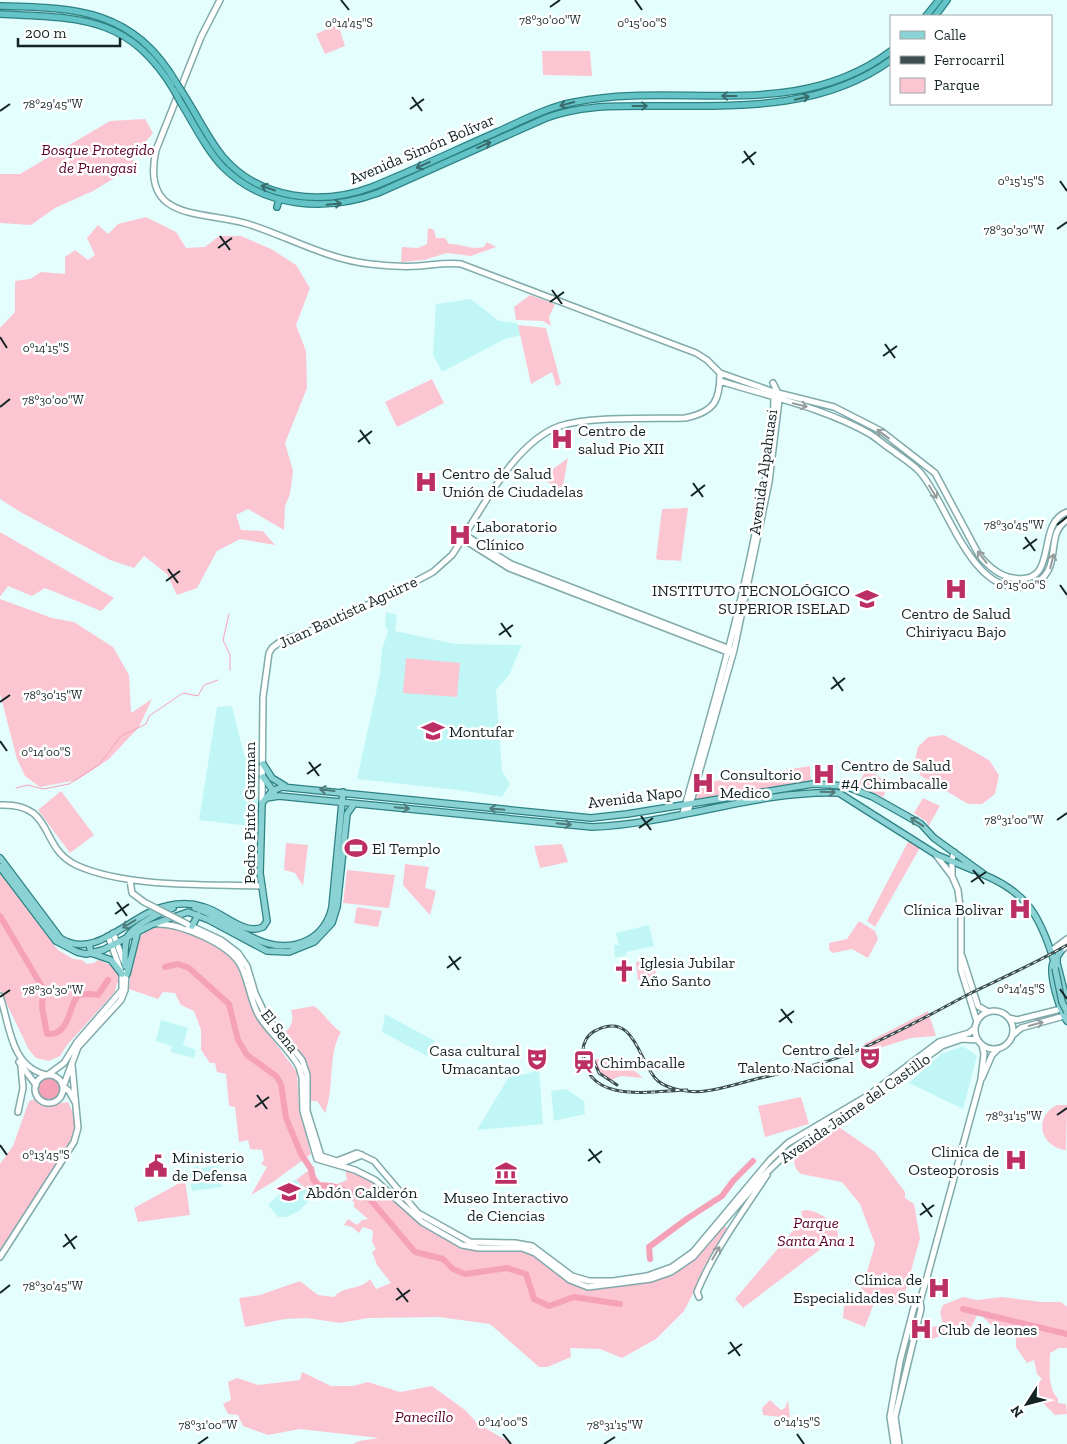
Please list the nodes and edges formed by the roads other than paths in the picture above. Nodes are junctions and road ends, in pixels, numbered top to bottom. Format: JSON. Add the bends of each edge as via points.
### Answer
{"nodes":[{"id":1,"x":220,"y":0,"type":"edge"},
{"id":2,"x":938,"y":0,"type":"edge"},
{"id":3,"x":947,"y":0,"type":"edge"},
{"id":4,"x":0,"y":6,"type":"edge"},
{"id":5,"x":0,"y":14,"type":"edge"},
{"id":6,"x":927,"y":15,"type":"edge"},
{"id":7,"x":936,"y":15,"type":"edge"},
{"id":8,"x":890,"y":53,"type":"edge"},
{"id":9,"x":890,"y":61,"type":"edge"},
{"id":10,"x":279,"y":199,"type":"junction"},
{"id":11,"x":277,"y":207,"type":"dead end"},
{"id":12,"x":720,"y":373,"type":"junction"},
{"id":13,"x":720,"y":381,"type":"junction"},
{"id":14,"x":776,"y":392,"type":"junction"},
{"id":15,"x":776,"y":399,"type":"junction"},
{"id":16,"x":1067,"y":512,"type":"edge"},
{"id":17,"x":1067,"y":520,"type":"edge"},
{"id":18,"x":464,"y":537,"type":"junction"},
{"id":19,"x":731,"y":651,"type":"junction"},
{"id":20,"x":269,"y":653,"type":"joint"},
{"id":21,"x":263,"y":764,"type":"junction"},
{"id":22,"x":263,"y":777,"type":"junction"},
{"id":23,"x":286,"y":786,"type":"junction"},
{"id":24,"x":311,"y":788,"type":"junction"},
{"id":25,"x":272,"y":791,"type":"junction"},
{"id":26,"x":343,"y":792,"type":"junction"},
{"id":27,"x":279,"y":796,"type":"junction"},
{"id":28,"x":310,"y":800,"type":"junction"},
{"id":29,"x":264,"y":801,"type":"junction"},
{"id":30,"x":341,"y":803,"type":"junction"},
{"id":31,"x":354,"y":804,"type":"junction"},
{"id":32,"x":689,"y":804,"type":"junction"},
{"id":33,"x":0,"y":805,"type":"edge"},
{"id":34,"x":686,"y":813,"type":"junction"},
{"id":35,"x":932,"y":852,"type":"junction"},
{"id":36,"x":954,"y":852,"type":"junction"},
{"id":37,"x":0,"y":858,"type":"edge"},
{"id":38,"x":952,"y":860,"type":"junction"},
{"id":39,"x":0,"y":866,"type":"edge"},
{"id":40,"x":984,"y":875,"type":"junction"},
{"id":41,"x":952,"y":876,"type":"junction"},
{"id":42,"x":130,"y":880,"type":"junction"},
{"id":43,"x":262,"y":886,"type":"junction"},
{"id":44,"x":198,"y":915,"type":"junction"},
{"id":45,"x":151,"y":925,"type":"junction"},
{"id":46,"x":192,"y":926,"type":"junction"},
{"id":47,"x":110,"y":934,"type":"junction"},
{"id":48,"x":136,"y":934,"type":"junction"},
{"id":49,"x":127,"y":939,"type":"junction"},
{"id":50,"x":1067,"y":939,"type":"edge"},
{"id":51,"x":89,"y":944,"type":"junction"},
{"id":52,"x":115,"y":945,"type":"junction"},
{"id":53,"x":1067,"y":945,"type":"edge"},
{"id":54,"x":229,"y":950,"type":"junction"},
{"id":55,"x":1051,"y":951,"type":"junction"},
{"id":56,"x":1061,"y":951,"type":"joint"},
{"id":57,"x":91,"y":953,"type":"junction"},
{"id":58,"x":962,"y":955,"type":"junction"},
{"id":59,"x":1055,"y":963,"type":"junction"},
{"id":60,"x":125,"y":966,"type":"junction"},
{"id":61,"x":124,"y":974,"type":"junction"},
{"id":62,"x":0,"y":996,"type":"edge"},
{"id":63,"x":1067,"y":1002,"type":"edge"},
{"id":64,"x":1064,"y":1008,"type":"edge"},
{"id":65,"x":988,"y":1012,"type":"junction"},
{"id":66,"x":0,"y":1015,"type":"edge"},
{"id":67,"x":1066,"y":1016,"type":"edge"},
{"id":68,"x":1008,"y":1018,"type":"junction"},
{"id":69,"x":977,"y":1022,"type":"junction"},
{"id":70,"x":975,"y":1028,"type":"junction"},
{"id":71,"x":1012,"y":1036,"type":"junction"},
{"id":72,"x":978,"y":1040,"type":"junction"},
{"id":73,"x":982,"y":1045,"type":"junction"},
{"id":74,"x":998,"y":1048,"type":"junction"},
{"id":75,"x":17,"y":1058,"type":"junction"},
{"id":76,"x":72,"y":1065,"type":"junction"},
{"id":77,"x":48,"y":1074,"type":"junction"},
{"id":78,"x":981,"y":1079,"type":"junction"},
{"id":79,"x":36,"y":1085,"type":"junction"},
{"id":80,"x":64,"y":1087,"type":"junction"},
{"id":81,"x":61,"y":1097,"type":"junction"},
{"id":82,"x":76,"y":1107,"type":"junction"},
{"id":83,"x":18,"y":1112,"type":"dead end"},
{"id":84,"x":360,"y":1154,"type":"junction"},
{"id":85,"x":319,"y":1158,"type":"junction"},
{"id":86,"x":335,"y":1165,"type":"junction"},
{"id":87,"x":774,"y":1166,"type":"junction"},
{"id":88,"x":380,"y":1167,"type":"junction"},
{"id":89,"x":369,"y":1177,"type":"junction"},
{"id":90,"x":394,"y":1187,"type":"junction"},
{"id":91,"x":389,"y":1193,"type":"junction"},
{"id":92,"x":0,"y":1257,"type":"edge"},
{"id":93,"x":699,"y":1297,"type":"dead end"},
{"id":94,"x":920,"y":1301,"type":"junction"},
{"id":95,"x":894,"y":1444,"type":"edge"},
{"id":96,"x":899,"y":1444,"type":"edge"}],
"edges":[{"from":1,"to":12,"type":"main road","via":[[201,37],[156,150],[154,180],[162,196],[172,206],[186,213],[247,223],[348,261],[395,266],[461,264],[696,353]]},
{"from":2,"to":6,"type":"highway"},
{"from":3,"to":7,"type":"highway"},
{"from":8,"to":4,"type":"highway","name":"Avenida Simón Bolívar","one_way":true,"bridge":true,"via":[[842,78],[791,93],[573,102],[525,119],[372,187],[349,195],[317,198],[269,189],[238,171],[218,150],[152,49],[129,31],[104,17],[64,8]]},
{"from":5,"to":10,"type":"highway","name":"Avenida Simón Bolívar","bridge":true,"via":[[89,20],[112,29],[147,55],[161,70],[222,166],[249,187]]},
{"from":10,"to":9,"type":"highway","name":"Avenida Simón Bolívar","one_way":true,"via":[[318,205],[359,200],[566,111],[609,106],[735,106],[791,101],[845,85]]},
{"from":10,"to":11,"type":"highway"},
{"from":12,"to":13,"type":"main road","name":"Juan Bautista Aguirre"},
{"from":12,"to":14,"type":"main road"},
{"from":13,"to":15,"type":"main road"},
{"from":13,"to":18,"type":"main road","name":"Juan Bautista Aguirre","via":[[715,403],[695,416],[577,422],[559,426],[537,437],[513,462]]},
{"from":14,"to":15,"type":"main road","name":"Avenida Alpahuasi"},
{"from":16,"to":14,"type":"main road","one_way":true,"via":[[1051,525],[1045,560],[1039,571],[1022,579],[1006,577],[979,555],[935,473],[881,431],[852,415],[820,402]]},
{"from":15,"to":17,"type":"main road","one_way":true,"via":[[816,409],[864,431],[913,465],[929,485],[976,564],[996,581],[1020,586],[1045,577],[1053,564],[1059,528]]},
{"from":15,"to":19,"type":"main road","name":"Avenida Alpahuasi","via":[[769,482]]},
{"from":18,"to":19,"type":"main road","via":[[509,568]]},
{"from":18,"to":20,"type":"main road","name":"Juan Bautista Aguirre","via":[[452,555],[433,572],[321,627],[281,641]]},
{"from":19,"to":32,"type":"main road","name":"Avenida Alpahuasi"},
{"from":20,"to":21,"type":"main road","name":"Pedro Pinto Guzman","via":[[263,697]]},
{"from":21,"to":22,"type":"main road","name":"Pedro Pinto Guzman"},
{"from":21,"to":23,"type":"main road","via":[[272,778]]},
{"from":22,"to":25,"type":"main road"},
{"from":22,"to":29,"type":"main road","name":"Pedro Pinto Guzman"},
{"from":23,"to":24,"type":"main road","name":"Avenida Napo"},
{"from":23,"to":25,"type":"main road","name":"Avenida Napo"},
{"from":26,"to":24,"type":"main road","name":"Avenida Napo","one_way":true},
{"from":24,"to":28,"type":"main road"},
{"from":25,"to":27,"type":"main road"},
{"from":25,"to":29,"type":"main road","name":"Avenida Napo"},
{"from":26,"to":30,"type":"main road"},
{"from":32,"to":26,"type":"main road","name":"Avenida Napo","one_way":true,"via":[[591,818]]},
{"from":27,"to":28,"type":"main road","name":"Avenida Napo"},
{"from":27,"to":29,"type":"main road","name":"Avenida Napo"},
{"from":28,"to":30,"type":"main road","name":"Avenida Napo"},
{"from":29,"to":43,"type":"main road","name":"Pedro Pinto Guzman"},
{"from":30,"to":31,"type":"main road","name":"Avenida Napo"},
{"from":30,"to":49,"type":"main road","via":[[332,907],[328,920],[314,936],[295,944],[265,944],[201,910],[184,907],[164,910]]},
{"from":31,"to":34,"type":"main road","name":"Avenida Napo","one_way":true,"via":[[592,827]]},
{"from":31,"to":44,"type":"main road","via":[[347,814],[335,914],[328,929],[314,942],[296,950],[275,952],[257,947]]},
{"from":32,"to":34,"type":"main road","name":"Avenida Alpahuasi"},
{"from":36,"to":32,"type":"main road","name":"Avenida Napo","one_way":true,"via":[[913,819],[852,787],[838,784],[813,784]]},
{"from":33,"to":42,"type":"main road","via":[[27,808],[36,815],[58,851],[72,863]]},
{"from":34,"to":35,"type":"main road","name":"Avenida Napo","one_way":true,"via":[[820,792],[839,793]]},
{"from":35,"to":38,"type":"main road","name":"Avenida Napo"},
{"from":35,"to":41,"type":"main road"},
{"from":36,"to":38,"type":"main road"},
{"from":36,"to":40,"type":"main road","name":"Avenida Napo"},
{"from":37,"to":51,"type":"main road","via":[[60,938],[72,944]]},
{"from":38,"to":40,"type":"main road","name":"Avenida Napo"},
{"from":38,"to":41,"type":"main road"},
{"from":39,"to":57,"type":"main road","via":[[56,941],[71,950]]},
{"from":40,"to":55,"type":"main road","name":"Avenida Napo","via":[[1027,902],[1041,922]]},
{"from":41,"to":58,"type":"main road","via":[[959,896]]},
{"from":42,"to":43,"type":"main road"},
{"from":42,"to":46,"type":"main road","name":"El Sena","bridge":true,"via":[[132,893],[144,902]]},
{"from":43,"to":47,"type":"main road","name":"Pedro Pinto Guzman","one_way":true,"via":[[267,921],[258,930],[251,930],[203,906],[181,904],[163,906]]},
{"from":44,"to":45,"type":"main road","via":[[188,912]]},
{"from":44,"to":46,"type":"main road"},
{"from":45,"to":48,"type":"main road"},
{"from":45,"to":54,"type":"main road","via":[[179,928]]},
{"from":46,"to":54,"type":"main road"},
{"from":46,"to":85,"type":"main road","name":"El Sena","via":[[238,953],[247,966],[266,1016],[302,1060],[307,1076],[307,1111]]},
{"from":47,"to":51,"type":"main road"},
{"from":47,"to":52,"type":"main road"},
{"from":48,"to":49,"type":"main road"},
{"from":48,"to":61,"type":"main road"},
{"from":49,"to":52,"type":"main road"},
{"from":49,"to":60,"type":"main road"},
{"from":50,"to":55,"type":"main road"},
{"from":51,"to":57,"type":"main road"},
{"from":52,"to":57,"type":"main road"},
{"from":52,"to":60,"type":"main road"},
{"from":52,"to":61,"type":"main road"},
{"from":53,"to":56,"type":"main road"},
{"from":54,"to":85,"type":"main road","name":"El Sena","via":[[240,964],[258,1014],[299,1068],[303,1111]]},
{"from":55,"to":59,"type":"main road","name":"Avenida Napo"},
{"from":56,"to":59,"type":"main road"},
{"from":57,"to":61,"type":"main road","via":[[111,960]]},
{"from":58,"to":65,"type":"main road","via":[[978,1006]]},
{"from":58,"to":69,"type":"main road","via":[[961,970]]},
{"from":59,"to":63,"type":"main road","name":"Avenida Napo"},
{"from":59,"to":64,"type":"main road","name":"Avenida Napo","via":[[1050,968]]},
{"from":59,"to":67,"type":"main road","bridge":true},
{"from":60,"to":61,"type":"main road"},
{"from":61,"to":76,"type":"main road","via":[[121,1000],[80,1046]]},
{"from":61,"to":77,"type":"main road","via":[[120,994],[80,1037],[64,1063]]},
{"from":62,"to":77,"type":"main road","via":[[6,1023],[20,1058],[31,1069]]},
{"from":64,"to":67,"type":"main road","name":"Avenida Napo"},
{"from":64,"to":68,"type":"main road","via":[[1017,1020]]},
{"from":65,"to":68,"type":"main road"},
{"from":65,"to":69,"type":"main road"},
{"from":66,"to":75,"type":"main road"},
{"from":71,"to":67,"type":"main road","one_way":true,"via":[[1018,1029]]},
{"from":68,"to":71,"type":"main road"},
{"from":69,"to":70,"type":"main road"},
{"from":70,"to":72,"type":"main road"},
{"from":70,"to":90,"type":"main road","name":"Avenida Jaime del Castillo","via":[[939,1042],[869,1095],[788,1143],[693,1252],[672,1267],[647,1276],[589,1281],[572,1276],[532,1246],[470,1242],[418,1213]]},
{"from":71,"to":74,"type":"main road","via":[[1007,1044]]},
{"from":72,"to":73,"type":"main road"},
{"from":72,"to":87,"type":"main road","name":"Avenida Jaime del Castillo","via":[[962,1039],[942,1046],[874,1096],[789,1150]]},
{"from":73,"to":74,"type":"main road"},
{"from":73,"to":78,"type":"main road"},
{"from":74,"to":78,"type":"main road"},
{"from":75,"to":79,"type":"main road"},
{"from":75,"to":83,"type":"main road","via":[[23,1083]]},
{"from":76,"to":80,"type":"main road"},
{"from":76,"to":82,"type":"main road"},
{"from":77,"to":79,"type":"main road"},
{"from":77,"to":80,"type":"main road","via":[[59,1078]]},
{"from":78,"to":94,"type":"main road"},
{"from":79,"to":81,"type":"main road","via":[[37,1095],[43,1101],[52,1103]]},
{"from":80,"to":81,"type":"main road"},
{"from":80,"to":82,"type":"main road"},
{"from":81,"to":82,"type":"main road"},
{"from":82,"to":92,"type":"main road","via":[[78,1128],[74,1142]]},
{"from":84,"to":85,"type":"main road","via":[[337,1160]]},
{"from":84,"to":86,"type":"main road"},
{"from":84,"to":88,"type":"main road","name":"Avenida Jaime del Castillo"},
{"from":85,"to":86,"type":"main road","name":"Avenida Jaime del Castillo"},
{"from":86,"to":89,"type":"main road","name":"Avenida Jaime del Castillo"},
{"from":87,"to":91,"type":"main road","name":"Avenida Jaime del Castillo","via":[[700,1250],[679,1267],[651,1279],[595,1287],[570,1280],[539,1256],[522,1248],[473,1248],[457,1243],[422,1222]]},
{"from":93,"to":87,"type":"main road","one_way":true,"via":[[697,1292],[705,1271]]},
{"from":88,"to":89,"type":"main road","via":[[378,1175]]},
{"from":88,"to":90,"type":"main road","name":"Avenida Jaime del Castillo"},
{"from":89,"to":91,"type":"main road","name":"Avenida Jaime del Castillo"},
{"from":90,"to":91,"type":"main road","via":[[388,1186]]},
{"from":94,"to":95,"type":"main road","via":[[914,1307],[900,1361],[890,1417]]},
{"from":94,"to":96,"type":"main road","via":[[921,1309],[895,1417]]}]}
